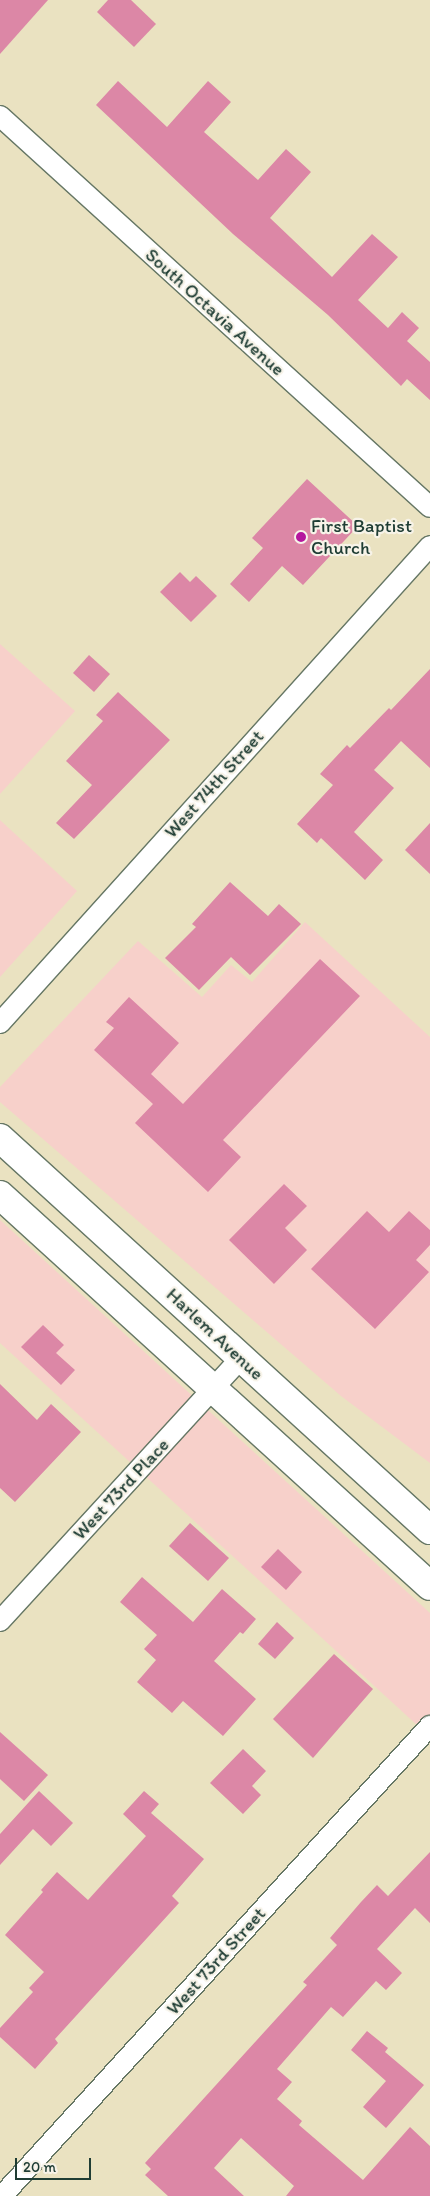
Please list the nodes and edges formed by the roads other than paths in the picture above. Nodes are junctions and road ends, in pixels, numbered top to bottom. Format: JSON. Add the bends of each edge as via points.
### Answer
{"nodes":[{"id":1,"x":0,"y":116,"type":"edge"},
{"id":2,"x":430,"y":507,"type":"edge"},
{"id":3,"x":430,"y":546,"type":"edge"},
{"id":4,"x":0,"y":1023,"type":"edge"},
{"id":5,"x":0,"y":1138,"type":"edge"},
{"id":6,"x":0,"y":1195,"type":"edge"},
{"id":7,"x":241,"y":1358,"type":"junction"},
{"id":8,"x":213,"y":1389,"type":"junction"},
{"id":9,"x":430,"y":1530,"type":"edge"},
{"id":10,"x":430,"y":1586,"type":"edge"},
{"id":11,"x":0,"y":1621,"type":"edge"},
{"id":12,"x":430,"y":1726,"type":"edge"},
{"id":13,"x":2,"y":2196,"type":"edge"}],
"edges":[{"from":1,"to":2,"type":"street","name":"South Octavia Avenue"},
{"from":3,"to":4,"type":"street","name":"West 74th Street"},
{"from":5,"to":7,"type":"main road","name":"Harlem Avenue"},
{"from":6,"to":8,"type":"main road"},
{"from":7,"to":8,"type":"street","name":"West 73rd Place"},
{"from":7,"to":9,"type":"main road","name":"Harlem Avenue"},
{"from":8,"to":10,"type":"main road"},
{"from":8,"to":11,"type":"street","name":"West 73rd Place"},
{"from":12,"to":13,"type":"street","name":"West 73rd Street"}]}
